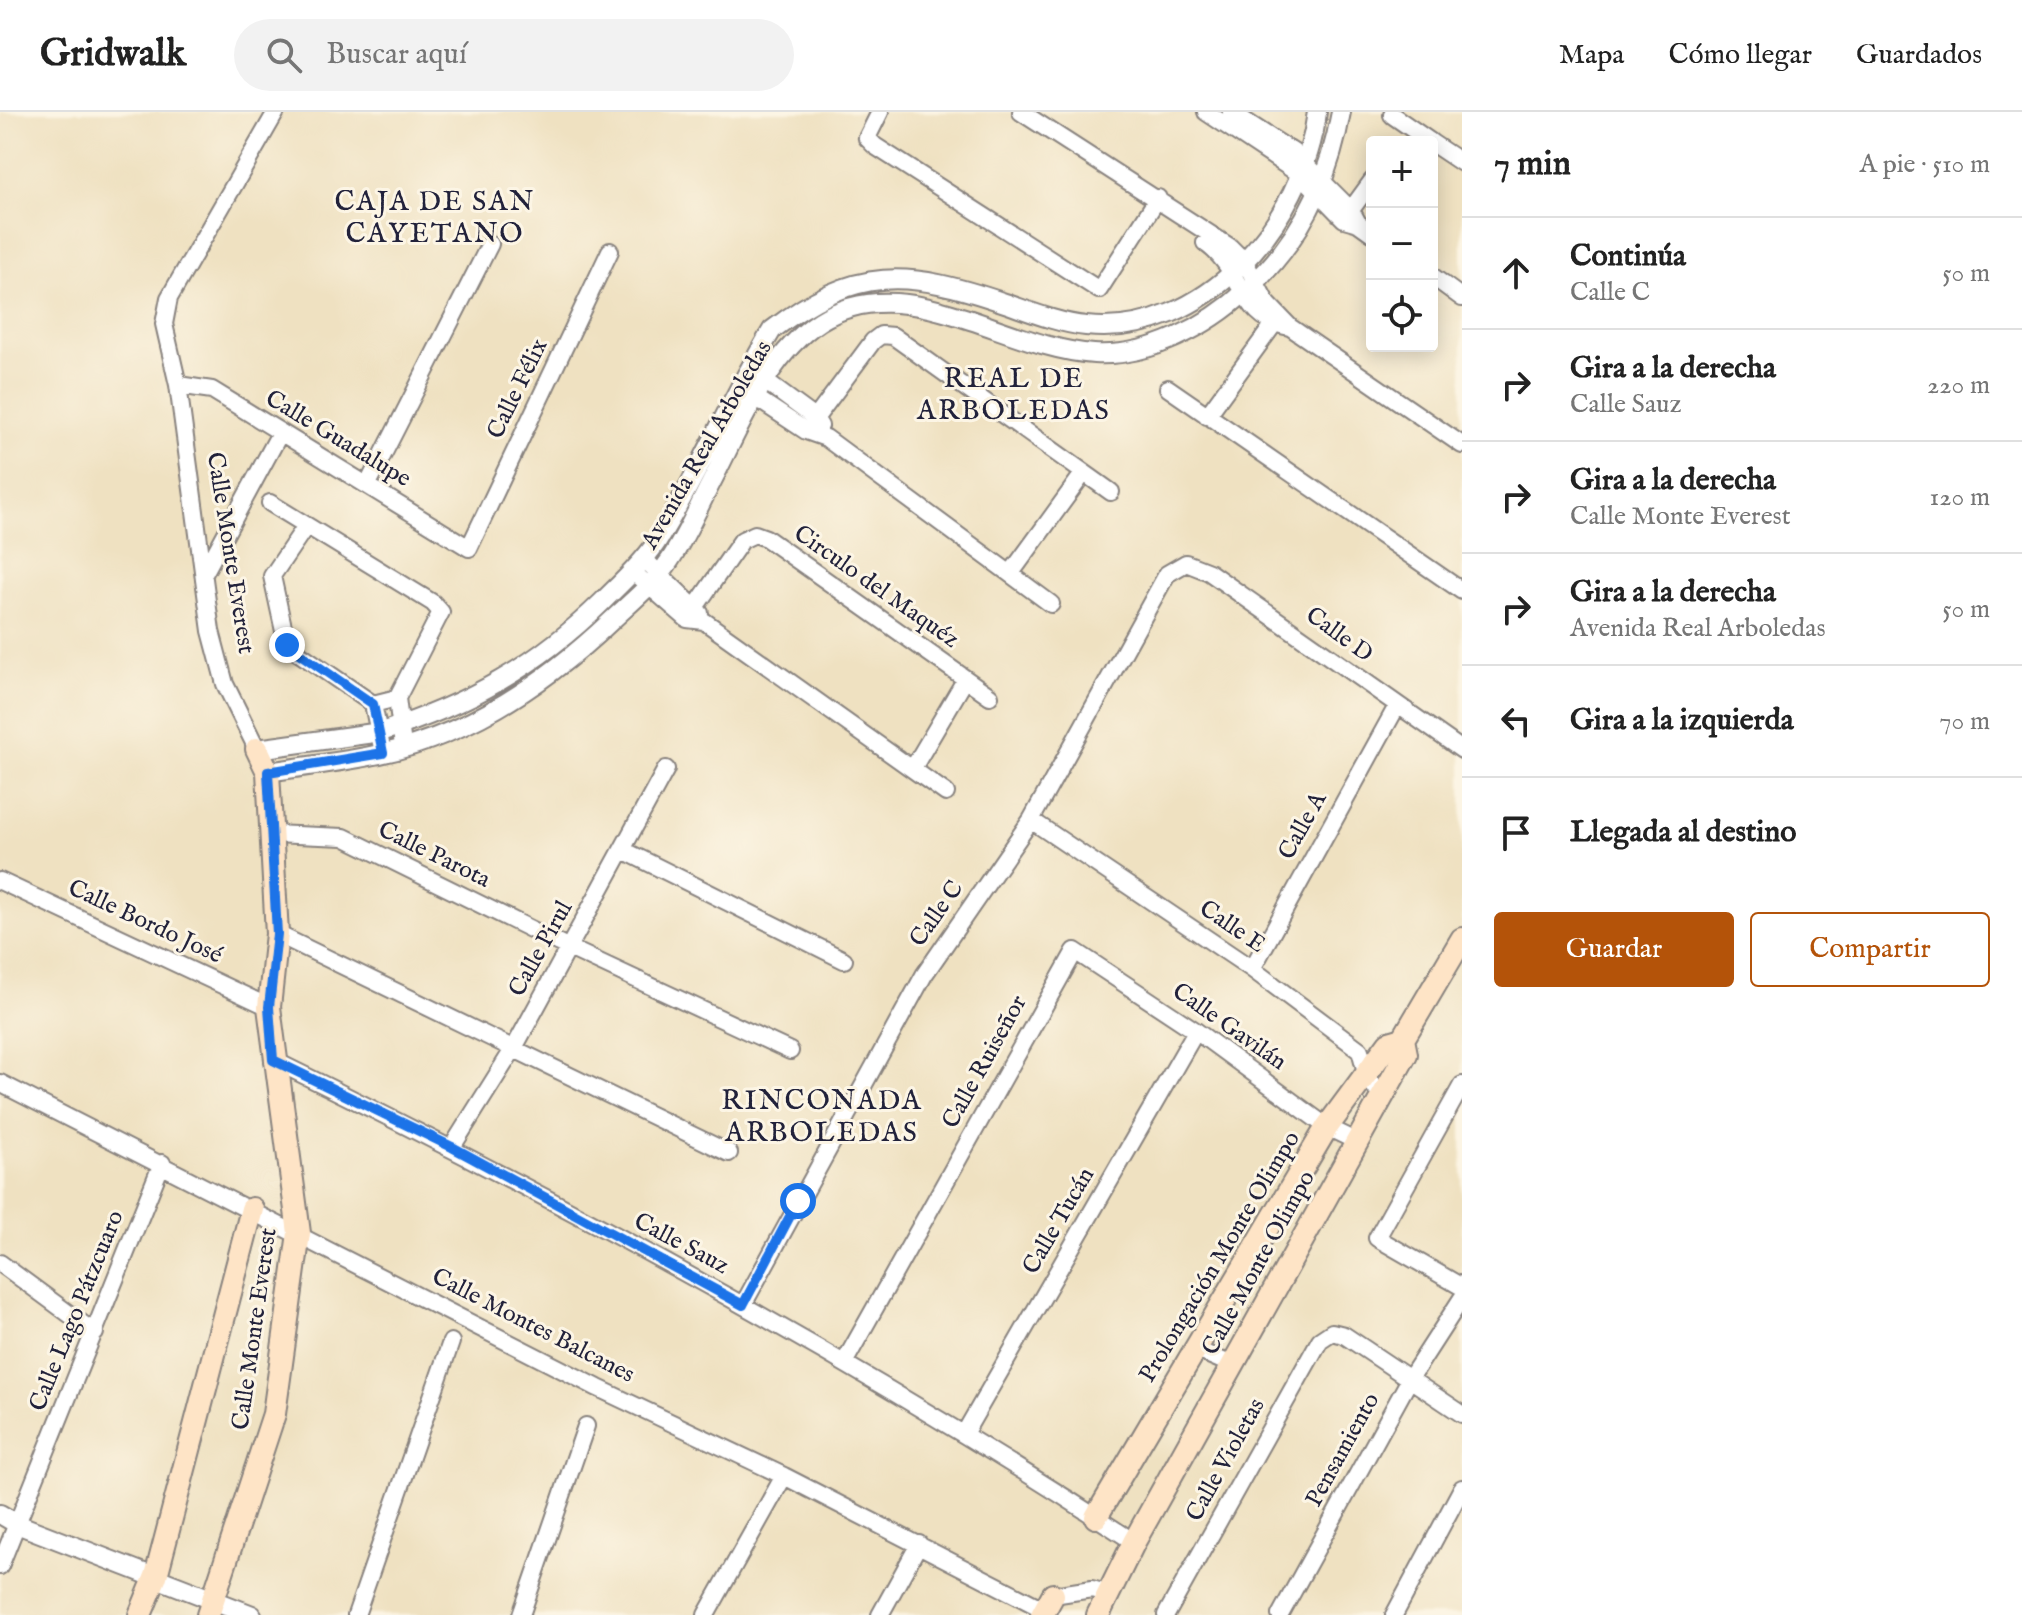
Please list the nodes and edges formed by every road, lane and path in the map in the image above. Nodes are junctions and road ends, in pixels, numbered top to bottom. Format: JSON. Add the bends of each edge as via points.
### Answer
{"nodes":[{"id":1,"x":276,"y":112,"type":"edge"},
{"id":2,"x":880,"y":112,"type":"edge"},
{"id":3,"x":1021,"y":112,"type":"edge"},
{"id":4,"x":1206,"y":112,"type":"edge"},
{"id":5,"x":1231,"y":112,"type":"edge"},
{"id":6,"x":1317,"y":112,"type":"edge"},
{"id":7,"x":1341,"y":112,"type":"edge"},
{"id":8,"x":1392,"y":115,"type":"dead end"},
{"id":9,"x":1410,"y":128,"type":"junction"},
{"id":10,"x":1404,"y":136,"type":"edge"},
{"id":11,"x":1423,"y":136,"type":"edge"},
{"id":12,"x":1438,"y":146,"type":"edge"},
{"id":13,"x":1462,"y":163,"type":"edge"},
{"id":14,"x":1304,"y":171,"type":"junction"},
{"id":15,"x":1321,"y":189,"type":"junction"},
{"id":16,"x":1366,"y":191,"type":"edge"},
{"id":17,"x":1155,"y":202,"type":"junction"},
{"id":18,"x":1351,"y":217,"type":"junction"},
{"id":19,"x":1366,"y":228,"type":"edge"},
{"id":20,"x":490,"y":244,"type":"dead end"},
{"id":21,"x":610,"y":251,"type":"dead end"},
{"id":22,"x":1240,"y":267,"type":"junction"},
{"id":23,"x":1437,"y":280,"type":"edge"},
{"id":24,"x":1249,"y":288,"type":"junction"},
{"id":25,"x":1462,"y":298,"type":"edge"},
{"id":26,"x":1281,"y":322,"type":"junction"},
{"id":27,"x":748,"y":369,"type":"junction"},
{"id":28,"x":178,"y":385,"type":"junction"},
{"id":29,"x":739,"y":387,"type":"junction"},
{"id":30,"x":1168,"y":388,"type":"dead end"},
{"id":31,"x":761,"y":390,"type":"junction"},
{"id":32,"x":1207,"y":416,"type":"junction"},
{"id":33,"x":811,"y":425,"type":"junction"},
{"id":34,"x":280,"y":433,"type":"junction"},
{"id":35,"x":1462,"y":445,"type":"edge"},
{"id":36,"x":1083,"y":474,"type":"junction"},
{"id":37,"x":368,"y":484,"type":"junction"},
{"id":38,"x":1111,"y":492,"type":"dead end"},
{"id":39,"x":270,"y":503,"type":"dead end"},
{"id":40,"x":306,"y":526,"type":"junction"},
{"id":41,"x":469,"y":548,"type":"joint"},
{"id":42,"x":1186,"y":563,"type":"joint"},
{"id":43,"x":638,"y":565,"type":"junction"},
{"id":44,"x":205,"y":572,"type":"junction"},
{"id":45,"x":1011,"y":573,"type":"junction"},
{"id":46,"x":654,"y":580,"type":"junction"},
{"id":47,"x":1462,"y":591,"type":"edge"},
{"id":48,"x":1051,"y":604,"type":"dead end"},
{"id":49,"x":696,"y":615,"type":"junction"},
{"id":50,"x":965,"y":680,"type":"junction"},
{"id":51,"x":990,"y":696,"type":"dead end"},
{"id":52,"x":397,"y":698,"type":"junction"},
{"id":53,"x":373,"y":704,"type":"junction"},
{"id":54,"x":1397,"y":706,"type":"junction"},
{"id":55,"x":399,"y":726,"type":"junction"},
{"id":56,"x":381,"y":732,"type":"junction"},
{"id":57,"x":403,"y":746,"type":"junction"},
{"id":58,"x":257,"y":749,"type":"junction"},
{"id":59,"x":1462,"y":750,"type":"edge"},
{"id":60,"x":383,"y":753,"type":"junction"},
{"id":61,"x":913,"y":768,"type":"junction"},
{"id":62,"x":666,"y":769,"type":"dead end"},
{"id":63,"x":268,"y":772,"type":"junction"},
{"id":64,"x":946,"y":793,"type":"dead end"},
{"id":65,"x":1031,"y":820,"type":"junction"},
{"id":66,"x":272,"y":834,"type":"junction"},
{"id":67,"x":623,"y":850,"type":"junction"},
{"id":68,"x":0,"y":881,"type":"edge"},
{"id":69,"x":277,"y":934,"type":"junction"},
{"id":70,"x":1462,"y":939,"type":"edge"},
{"id":71,"x":569,"y":948,"type":"junction"},
{"id":72,"x":1075,"y":951,"type":"joint"},
{"id":73,"x":844,"y":960,"type":"dead end"},
{"id":74,"x":1252,"y":969,"type":"junction"},
{"id":75,"x":269,"y":1007,"type":"junction"},
{"id":76,"x":1196,"y":1031,"type":"junction"},
{"id":77,"x":1403,"y":1039,"type":"junction"},
{"id":78,"x":514,"y":1048,"type":"junction"},
{"id":79,"x":790,"y":1051,"type":"dead end"},
{"id":80,"x":273,"y":1060,"type":"junction"},
{"id":81,"x":1367,"y":1076,"type":"junction"},
{"id":82,"x":0,"y":1083,"type":"edge"},
{"id":83,"x":1462,"y":1085,"type":"edge"},
{"id":84,"x":1381,"y":1096,"type":"junction"},
{"id":85,"x":1327,"y":1127,"type":"junction"},
{"id":86,"x":1356,"y":1141,"type":"junction"},
{"id":87,"x":452,"y":1147,"type":"junction"},
{"id":88,"x":729,"y":1153,"type":"dead end"},
{"id":89,"x":162,"y":1163,"type":"junction"},
{"id":90,"x":252,"y":1209,"type":"junction"},
{"id":91,"x":299,"y":1233,"type":"junction"},
{"id":92,"x":0,"y":1263,"type":"edge"},
{"id":93,"x":1462,"y":1287,"type":"edge"},
{"id":94,"x":743,"y":1305,"type":"junction"},
{"id":95,"x":1459,"y":1305,"type":"edge"},
{"id":96,"x":95,"y":1333,"type":"junction"},
{"id":97,"x":451,"y":1342,"type":"dead end"},
{"id":98,"x":1195,"y":1349,"type":"junction"},
{"id":99,"x":844,"y":1363,"type":"junction"},
{"id":100,"x":1232,"y":1365,"type":"junction"},
{"id":101,"x":1411,"y":1377,"type":"junction"},
{"id":102,"x":1462,"y":1414,"type":"edge"},
{"id":103,"x":586,"y":1426,"type":"dead end"},
{"id":104,"x":964,"y":1434,"type":"junction"},
{"id":105,"x":784,"y":1476,"type":"junction"},
{"id":106,"x":1462,"y":1488,"type":"edge"},
{"id":107,"x":0,"y":1514,"type":"edge"},
{"id":108,"x":1096,"y":1517,"type":"junction"},
{"id":109,"x":17,"y":1524,"type":"junction"},
{"id":110,"x":1134,"y":1542,"type":"junction"},
{"id":111,"x":919,"y":1544,"type":"junction"},
{"id":112,"x":0,"y":1566,"type":"edge"},
{"id":113,"x":156,"y":1576,"type":"junction"},
{"id":114,"x":1109,"y":1594,"type":"junction"},
{"id":115,"x":1046,"y":1607,"type":"edge"},
{"id":116,"x":211,"y":1608,"type":"edge"},
{"id":117,"x":140,"y":1615,"type":"edge"},
{"id":118,"x":252,"y":1615,"type":"edge"},
{"id":119,"x":356,"y":1615,"type":"edge"},
{"id":120,"x":521,"y":1615,"type":"edge"},
{"id":121,"x":706,"y":1615,"type":"edge"},
{"id":122,"x":880,"y":1615,"type":"edge"},
{"id":123,"x":1098,"y":1615,"type":"edge"},
{"id":124,"x":1166,"y":1615,"type":"edge"},
{"id":125,"x":1280,"y":1615,"type":"edge"},
{"id":126,"x":1394,"y":1615,"type":"edge"}],
"edges":[{"from":1,"to":28,"type":"street","name":"Calle Monte Everest","via":[[169,298],[164,324]]},
{"from":2,"to":17,"type":"street","via":[[867,138],[875,146],[1099,290]]},
{"from":3,"to":17,"type":"street"},
{"from":4,"to":14,"type":"street"},
{"from":5,"to":14,"type":"street"},
{"from":6,"to":14,"type":"street"},
{"from":7,"to":15,"type":"street","name":"Avenida Real Arboledas"},
{"from":8,"to":9,"type":"street"},
{"from":9,"to":10,"type":"street"},
{"from":9,"to":11,"type":"street"},
{"from":12,"to":13,"type":"street"},
{"from":14,"to":15,"type":"street"},
{"from":14,"to":22,"type":"street","via":[[1292,198]]},
{"from":15,"to":18,"type":"street"},
{"from":15,"to":24,"type":"street","name":"Avenida Real Arboledas","via":[[1293,238]]},
{"from":16,"to":18,"type":"street"},
{"from":17,"to":22,"type":"street","via":[[1230,247]]},
{"from":18,"to":19,"type":"street"},
{"from":20,"to":37,"type":"street"},
{"from":21,"to":41,"type":"street","name":"Calle Félix"},
{"from":22,"to":24,"type":"street"},
{"from":22,"to":27,"type":"street","via":[[1172,313],[1117,327],[1052,319],[926,281],[873,279],[807,303],[772,330]]},
{"from":23,"to":25,"type":"street"},
{"from":24,"to":26,"type":"street"},
{"from":24,"to":31,"type":"street","name":"Avenida Real Arboledas","via":[[1185,334],[1143,349],[1095,354],[1042,345],[947,312],[857,305],[820,321],[788,349]]},
{"from":26,"to":32,"type":"street"},
{"from":26,"to":35,"type":"street"},
{"from":27,"to":29,"type":"street"},
{"from":27,"to":31,"type":"street"},
{"from":28,"to":34,"type":"street","name":"Calle Guadalupe","via":[[212,390]]},
{"from":28,"to":44,"type":"street","name":"Calle Monte Everest"},
{"from":29,"to":31,"type":"street"},
{"from":29,"to":43,"type":"street"},
{"from":30,"to":32,"type":"street"},
{"from":31,"to":33,"type":"street"},
{"from":31,"to":46,"type":"street","name":"Avenida Real Arboledas"},
{"from":32,"to":47,"type":"street"},
{"from":33,"to":36,"type":"street","via":[[873,341],[893,336]]},
{"from":33,"to":45,"type":"street"},
{"from":34,"to":37,"type":"street","name":"Calle Guadalupe"},
{"from":34,"to":44,"type":"street"},
{"from":36,"to":38,"type":"street"},
{"from":36,"to":45,"type":"street"},
{"from":37,"to":41,"type":"street","name":"Calle Guadalupe"},
{"from":39,"to":40,"type":"street"},
{"from":40,"to":52,"type":"street","via":[[441,612]]},
{"from":40,"to":53,"type":"street","via":[[272,576],[287,645]]},
{"from":42,"to":54,"type":"street","name":"Calle D","via":[[1209,572]]},
{"from":42,"to":65,"type":"street","name":"Calle C","via":[[1167,574]]},
{"from":43,"to":46,"type":"street"},
{"from":43,"to":55,"type":"street","via":[[564,639],[517,672],[458,704]]},
{"from":44,"to":58,"type":"street","name":"Calle Monte Everest","via":[[211,631],[225,684]]},
{"from":45,"to":48,"type":"street"},
{"from":46,"to":49,"type":"street"},
{"from":46,"to":57,"type":"street","name":"Avenida Real Arboledas","via":[[575,656],[525,692],[461,725]]},
{"from":49,"to":50,"type":"street","name":"Circulo del Maquéz","via":[[742,540],[755,534]]},
{"from":49,"to":61,"type":"street"},
{"from":50,"to":51,"type":"street","name":"Circulo del Maquéz"},
{"from":50,"to":61,"type":"street","name":"Circulo del Maquéz"},
{"from":52,"to":53,"type":"street"},
{"from":52,"to":55,"type":"street"},
{"from":53,"to":56,"type":"street"},
{"from":54,"to":59,"type":"street","name":"Calle D"},
{"from":54,"to":74,"type":"street","name":"Calle A"},
{"from":55,"to":56,"type":"street"},
{"from":55,"to":57,"type":"street"},
{"from":56,"to":58,"type":"street"},
{"from":56,"to":60,"type":"street"},
{"from":57,"to":60,"type":"street","name":"Avenida Real Arboledas"},
{"from":58,"to":63,"type":"main road","name":"Calle Monte Everest"},
{"from":60,"to":63,"type":"street","name":"Avenida Real Arboledas"},
{"from":61,"to":64,"type":"street"},
{"from":62,"to":67,"type":"street","name":"Calle Pirul"},
{"from":63,"to":66,"type":"main road","name":"Calle Monte Everest"},
{"from":65,"to":74,"type":"street","name":"Calle E"},
{"from":65,"to":94,"type":"street","name":"Calle C","via":[[924,975]]},
{"from":66,"to":69,"type":"main road","name":"Calle Monte Everest"},
{"from":66,"to":71,"type":"street","name":"Calle Parota","via":[[344,837]]},
{"from":67,"to":71,"type":"street","name":"Calle Pirul"},
{"from":67,"to":73,"type":"street"},
{"from":68,"to":75,"type":"street","name":"Calle Bordo José"},
{"from":69,"to":75,"type":"main road","name":"Calle Monte Everest"},
{"from":69,"to":78,"type":"street"},
{"from":70,"to":77,"type":"main road","name":"Calle Monte Olimpo"},
{"from":71,"to":78,"type":"street","name":"Calle Pirul"},
{"from":71,"to":79,"type":"street","name":"Calle Parota"},
{"from":72,"to":76,"type":"street","name":"Calle Gavilán"},
{"from":72,"to":99,"type":"street","name":"Calle Ruiseñor"},
{"from":74,"to":81,"type":"street","name":"Calle E","via":[[1360,1050]]},
{"from":75,"to":80,"type":"main road","name":"Calle Monte Everest"},
{"from":76,"to":85,"type":"street","name":"Calle Gavilán"},
{"from":76,"to":104,"type":"street","name":"Calle Tucán"},
{"from":77,"to":81,"type":"main road","name":"Prolongación Monte Olimpo","via":[[1389,1043]]},
{"from":77,"to":84,"type":"main road","name":"Calle Monte Olimpo","via":[[1406,1054]]},
{"from":78,"to":87,"type":"street","name":"Calle Pirul"},
{"from":78,"to":88,"type":"street"},
{"from":80,"to":87,"type":"street","name":"Calle Sauz"},
{"from":80,"to":91,"type":"main road","name":"Calle Monte Everest"},
{"from":81,"to":84,"type":"street","name":"Calle E"},
{"from":81,"to":85,"type":"main road","name":"Prolongación Monte Olimpo"},
{"from":82,"to":89,"type":"street","name":"Calle Montes Balcanes"},
{"from":83,"to":93,"type":"street","via":[[1377,1238]]},
{"from":84,"to":86,"type":"main road","name":"Calle Monte Olimpo"},
{"from":85,"to":86,"type":"street","name":"Calle Gavilán"},
{"from":85,"to":98,"type":"main road","name":"Prolongación Monte Olimpo"},
{"from":86,"to":100,"type":"main road","name":"Calle Monte Olimpo"},
{"from":87,"to":94,"type":"street","name":"Calle Sauz"},
{"from":89,"to":90,"type":"street","name":"Calle Montes Balcanes"},
{"from":89,"to":96,"type":"street","name":"Calle Lago Pátzcuaro"},
{"from":90,"to":91,"type":"street","name":"Calle Montes Balcanes"},
{"from":90,"to":113,"type":"main road","name":"Calle Monte Everest"},
{"from":91,"to":105,"type":"street","name":"Calle Montes Balcanes","via":[[598,1388]]},
{"from":91,"to":116,"type":"main road","name":"Calle Monte Everest","via":[[274,1414]]},
{"from":92,"to":96,"type":"street"},
{"from":94,"to":99,"type":"street","name":"Calle Sauz"},
{"from":95,"to":101,"type":"street","name":"Pensamiento"},
{"from":96,"to":109,"type":"street","name":"Calle Lago Pátzcuaro"},
{"from":97,"to":119,"type":"street"},
{"from":98,"to":100,"type":"street"},
{"from":98,"to":108,"type":"main road","name":"Prolongación Monte Olimpo"},
{"from":99,"to":104,"type":"street","name":"Calle Sauz"},
{"from":100,"to":110,"type":"main road","name":"Calle Monte Olimpo"},
{"from":101,"to":102,"type":"street"},
{"from":101,"to":124,"type":"street","name":"Calle Violetas","via":[[1344,1335],[1332,1332],[1320,1340]]},
{"from":101,"to":125,"type":"street","name":"Pensamiento"},
{"from":103,"to":120,"type":"street"},
{"from":104,"to":108,"type":"street","name":"Calle Sauz"},
{"from":105,"to":111,"type":"street","name":"Calle Montes Balcanes"},
{"from":105,"to":121,"type":"street"},
{"from":106,"to":126,"type":"street"},
{"from":107,"to":109,"type":"street"},
{"from":108,"to":110,"type":"street","name":"Calle Sauz"},
{"from":109,"to":112,"type":"street","name":"Calle Lago Pátzcuaro"},
{"from":109,"to":113,"type":"street"},
{"from":110,"to":114,"type":"main road","name":"Calle Monte Olimpo"},
{"from":111,"to":115,"type":"street","name":"Calle Montes Balcanes"},
{"from":111,"to":122,"type":"street"},
{"from":113,"to":116,"type":"street"},
{"from":113,"to":117,"type":"main road","name":"Calle Monte Everest"},
{"from":114,"to":115,"type":"street","via":[[1092,1589]]},
{"from":114,"to":123,"type":"main road","name":"Calle Monte Olimpo"},
{"from":116,"to":118,"type":"street"}]}
